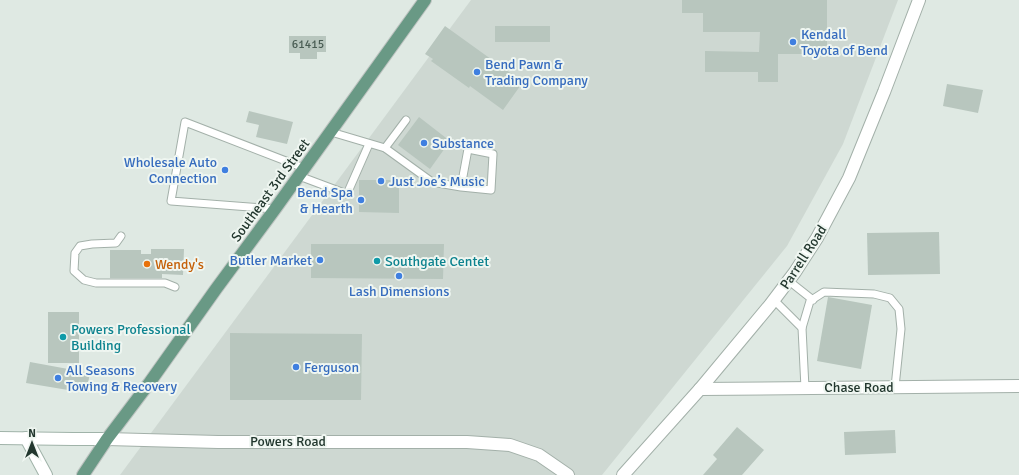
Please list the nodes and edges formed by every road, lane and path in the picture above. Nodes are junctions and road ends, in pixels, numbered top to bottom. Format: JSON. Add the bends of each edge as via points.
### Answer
{"nodes":[{"id":1,"x":425,"y":0,"type":"edge"},
{"id":2,"x":919,"y":0,"type":"edge"},
{"id":3,"x":406,"y":120,"type":"dead end"},
{"id":4,"x":331,"y":132,"type":"junction"},
{"id":5,"x":369,"y":144,"type":"junction"},
{"id":6,"x":385,"y":148,"type":"junction"},
{"id":7,"x":302,"y":172,"type":"junction"},
{"id":8,"x":461,"y":187,"type":"junction"},
{"id":9,"x":276,"y":209,"type":"junction"},
{"id":10,"x":121,"y":236,"type":"dead end"},
{"id":11,"x":789,"y":280,"type":"junction"},
{"id":12,"x":175,"y":287,"type":"dead end"},
{"id":13,"x":774,"y":300,"type":"junction"},
{"id":14,"x":813,"y":300,"type":"junction"},
{"id":15,"x":802,"y":328,"type":"junction"},
{"id":16,"x":1019,"y":386,"type":"edge"},
{"id":17,"x":895,"y":387,"type":"junction"},
{"id":18,"x":805,"y":388,"type":"junction"},
{"id":19,"x":700,"y":389,"type":"junction"},
{"id":20,"x":0,"y":438,"type":"edge"},
{"id":21,"x":26,"y":438,"type":"junction"},
{"id":22,"x":107,"y":439,"type":"junction"},
{"id":23,"x":46,"y":475,"type":"edge"},
{"id":24,"x":83,"y":475,"type":"edge"},
{"id":25,"x":568,"y":475,"type":"edge"},
{"id":26,"x":623,"y":475,"type":"edge"}],
"edges":[{"from":1,"to":4,"type":"main road","name":"Southeast 3rd Street"},
{"from":2,"to":11,"type":"street","name":"Parrell Road","via":[[849,178],[817,238]]},
{"from":3,"to":6,"type":"lane"},
{"from":4,"to":5,"type":"lane"},
{"from":4,"to":7,"type":"main road","name":"Southeast 3rd Street"},
{"from":5,"to":6,"type":"lane"},
{"from":5,"to":7,"type":"lane","via":[[347,194]]},
{"from":6,"to":8,"type":"lane","via":[[432,182]]},
{"from":7,"to":9,"type":"main road","name":"Southeast 3rd Street"},
{"from":7,"to":9,"type":"lane","via":[[185,122],[171,201]]},
{"from":8,"to":8,"type":"lane","via":[[468,149],[493,154],[490,190]]},
{"from":9,"to":22,"type":"main road","name":"Southeast 3rd Street"},
{"from":10,"to":12,"type":"lane","via":[[116,243],[80,246],[75,253],[74,271],[84,280],[96,283],[165,283]]},
{"from":11,"to":13,"type":"street","name":"Parrell Road"},
{"from":11,"to":14,"type":"lane"},
{"from":13,"to":15,"type":"lane"},
{"from":13,"to":19,"type":"street","name":"Parrell Road"},
{"from":14,"to":15,"type":"lane","via":[[810,301]]},
{"from":14,"to":17,"type":"lane","via":[[824,292],[874,294],[890,298],[898,309],[901,329]]},
{"from":15,"to":18,"type":"lane"},
{"from":16,"to":17,"type":"street","name":"Chase Road"},
{"from":17,"to":18,"type":"street","name":"Chase Road"},
{"from":18,"to":19,"type":"street","name":"Chase Road"},
{"from":19,"to":26,"type":"street","name":"Parrell Road"},
{"from":20,"to":21,"type":"street","name":"Powers Road"},
{"from":21,"to":22,"type":"street","name":"Powers Road"},
{"from":21,"to":23,"type":"street"},
{"from":22,"to":24,"type":"main road","name":"Southeast 3rd Street"},
{"from":22,"to":25,"type":"street","name":"Powers Road","via":[[218,442],[467,442],[510,445],[539,455]]}]}
